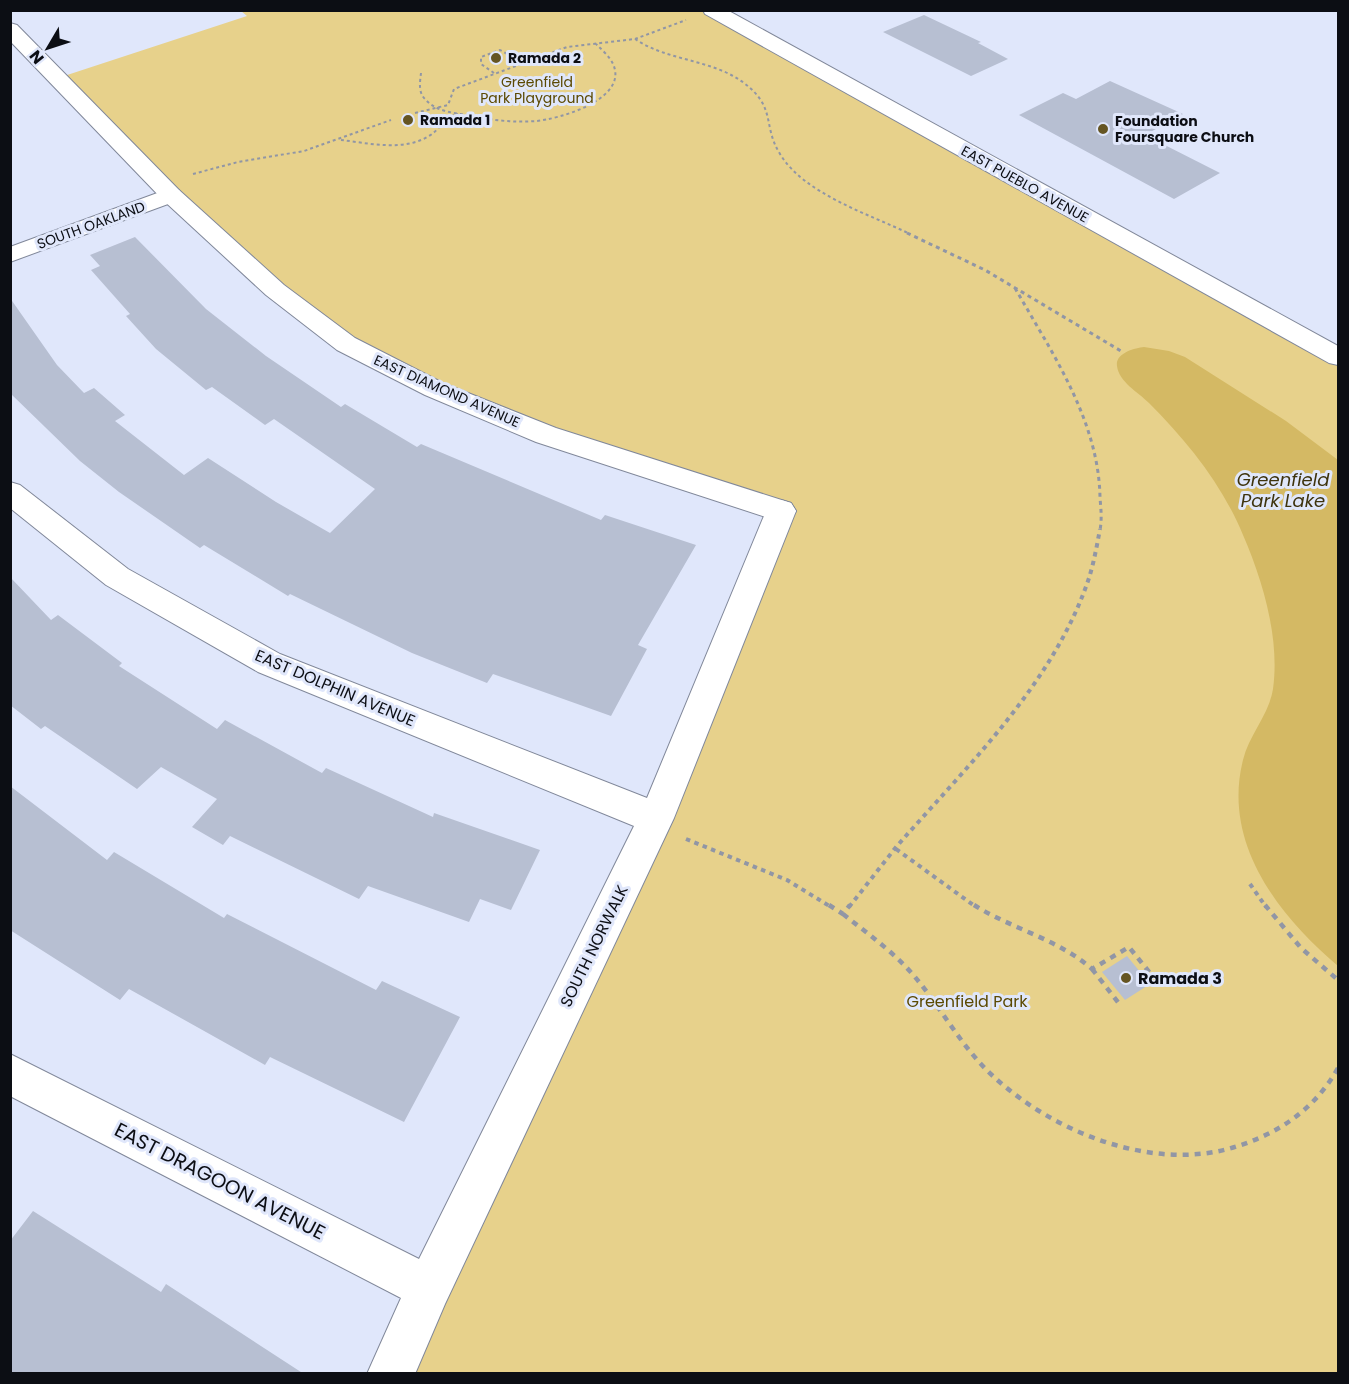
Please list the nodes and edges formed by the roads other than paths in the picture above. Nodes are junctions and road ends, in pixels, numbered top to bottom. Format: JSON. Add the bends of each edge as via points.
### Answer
{"nodes":[{"id":1,"x":712,"y":10,"type":"edge"},
{"id":2,"x":10,"y":29,"type":"edge"},
{"id":3,"x":166,"y":190,"type":"junction"},
{"id":4,"x":10,"y":255,"type":"edge"},
{"id":5,"x":1338,"y":357,"type":"edge"},
{"id":6,"x":10,"y":492,"type":"edge"},
{"id":7,"x":782,"y":511,"type":"joint"},
{"id":8,"x":653,"y":822,"type":"junction"},
{"id":9,"x":10,"y":1074,"type":"edge"},
{"id":10,"x":429,"y":1288,"type":"junction"},
{"id":11,"x":391,"y":1374,"type":"edge"}],
"edges":[{"from":1,"to":5,"type":"street","name":"EAST PUEBLO AVENUE"},
{"from":2,"to":3,"type":"street","name":"EAST DIAMOND AVENUE"},
{"from":3,"to":4,"type":"street","name":"SOUTH OAKLAND"},
{"from":3,"to":7,"type":"street","name":"EAST DIAMOND AVENUE","via":[[275,290],[345,344],[434,388],[546,435]]},
{"from":6,"to":8,"type":"street","name":"EAST DOLPHIN AVENUE","via":[[117,577],[270,663]]},
{"from":7,"to":8,"type":"street","name":"SOUTH NORWALK"},
{"from":8,"to":10,"type":"street","name":"SOUTH NORWALK"},
{"from":9,"to":10,"type":"street","name":"EAST DRAGOON AVENUE"},
{"from":10,"to":11,"type":"street","name":"SOUTH NORWALK"}]}
